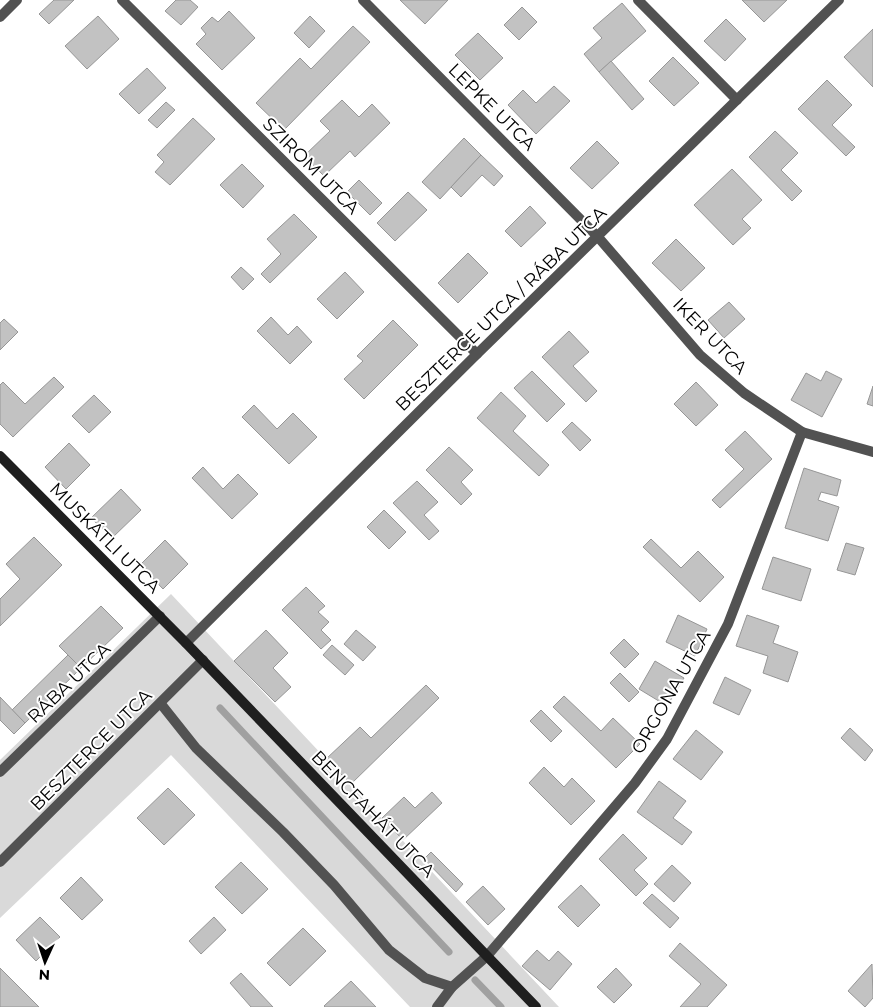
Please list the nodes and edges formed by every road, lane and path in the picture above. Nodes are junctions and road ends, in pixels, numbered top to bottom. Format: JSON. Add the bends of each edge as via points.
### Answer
{"nodes":[{"id":1,"x":17,"y":0,"type":"edge"},
{"id":2,"x":122,"y":0,"type":"edge"},
{"id":3,"x":364,"y":0,"type":"edge"},
{"id":4,"x":638,"y":0,"type":"edge"},
{"id":5,"x":839,"y":0,"type":"edge"},
{"id":6,"x":0,"y":17,"type":"edge"},
{"id":7,"x":736,"y":100,"type":"junction"},
{"id":8,"x":598,"y":238,"type":"junction"},
{"id":9,"x":476,"y":354,"type":"junction"},
{"id":10,"x":802,"y":432,"type":"junction"},
{"id":11,"x":873,"y":452,"type":"edge"},
{"id":12,"x":0,"y":456,"type":"edge"},
{"id":13,"x":160,"y":616,"type":"junction"},
{"id":14,"x":186,"y":643,"type":"junction"},
{"id":15,"x":203,"y":660,"type":"junction"},
{"id":16,"x":161,"y":704,"type":"junction"},
{"id":17,"x":0,"y":772,"type":"edge"},
{"id":18,"x":0,"y":862,"type":"edge"},
{"id":19,"x":487,"y":956,"type":"junction"},
{"id":20,"x":452,"y":987,"type":"junction"},
{"id":21,"x":437,"y":1007,"type":"edge"},
{"id":22,"x":536,"y":1007,"type":"edge"}],
"edges":[{"from":1,"to":6,"type":"street"},
{"from":2,"to":9,"type":"street","name":"SZIROM UTCA"},
{"from":3,"to":8,"type":"street","name":"LEPKE UTCA"},
{"from":4,"to":7,"type":"street"},
{"from":5,"to":7,"type":"street","name":"BESZTERCE UTCA / RÁBA UTCA"},
{"from":7,"to":8,"type":"street","name":"BESZTERCE UTCA / RÁBA UTCA"},
{"from":8,"to":9,"type":"street","name":"BESZTERCE UTCA / RÁBA UTCA"},
{"from":8,"to":10,"type":"street","name":"IKER UTCA","via":[[700,355],[744,393]]},
{"from":9,"to":14,"type":"street","name":"BESZTERCE UTCA / RÁBA UTCA"},
{"from":10,"to":11,"type":"street","name":"IKER UTCA"},
{"from":10,"to":19,"type":"street","name":"ORGONA UTCA","via":[[728,624],[667,739],[635,783]]},
{"from":12,"to":13,"type":"street","name":"MUSKÁTLI UTCA"},
{"from":13,"to":14,"type":"street","name":"MUSKÁTLI UTCA"},
{"from":13,"to":17,"type":"street","name":"RÁBA UTCA"},
{"from":14,"to":15,"type":"street","name":"BENCFAHÁT UTCA"},
{"from":15,"to":16,"type":"street","name":"BESZTERCE UTCA"},
{"from":15,"to":19,"type":"street","name":"BENCFAHÁT UTCA"},
{"from":16,"to":18,"type":"street","name":"BESZTERCE UTCA"},
{"from":16,"to":20,"type":"street","via":[[196,748],[334,885],[389,950],[425,978]]},
{"from":19,"to":20,"type":"street","name":"ORGONA UTCA"},
{"from":19,"to":22,"type":"street","name":"BENCFAHÁT UTCA"},
{"from":20,"to":21,"type":"street","name":"ORGONA UTCA"}]}
